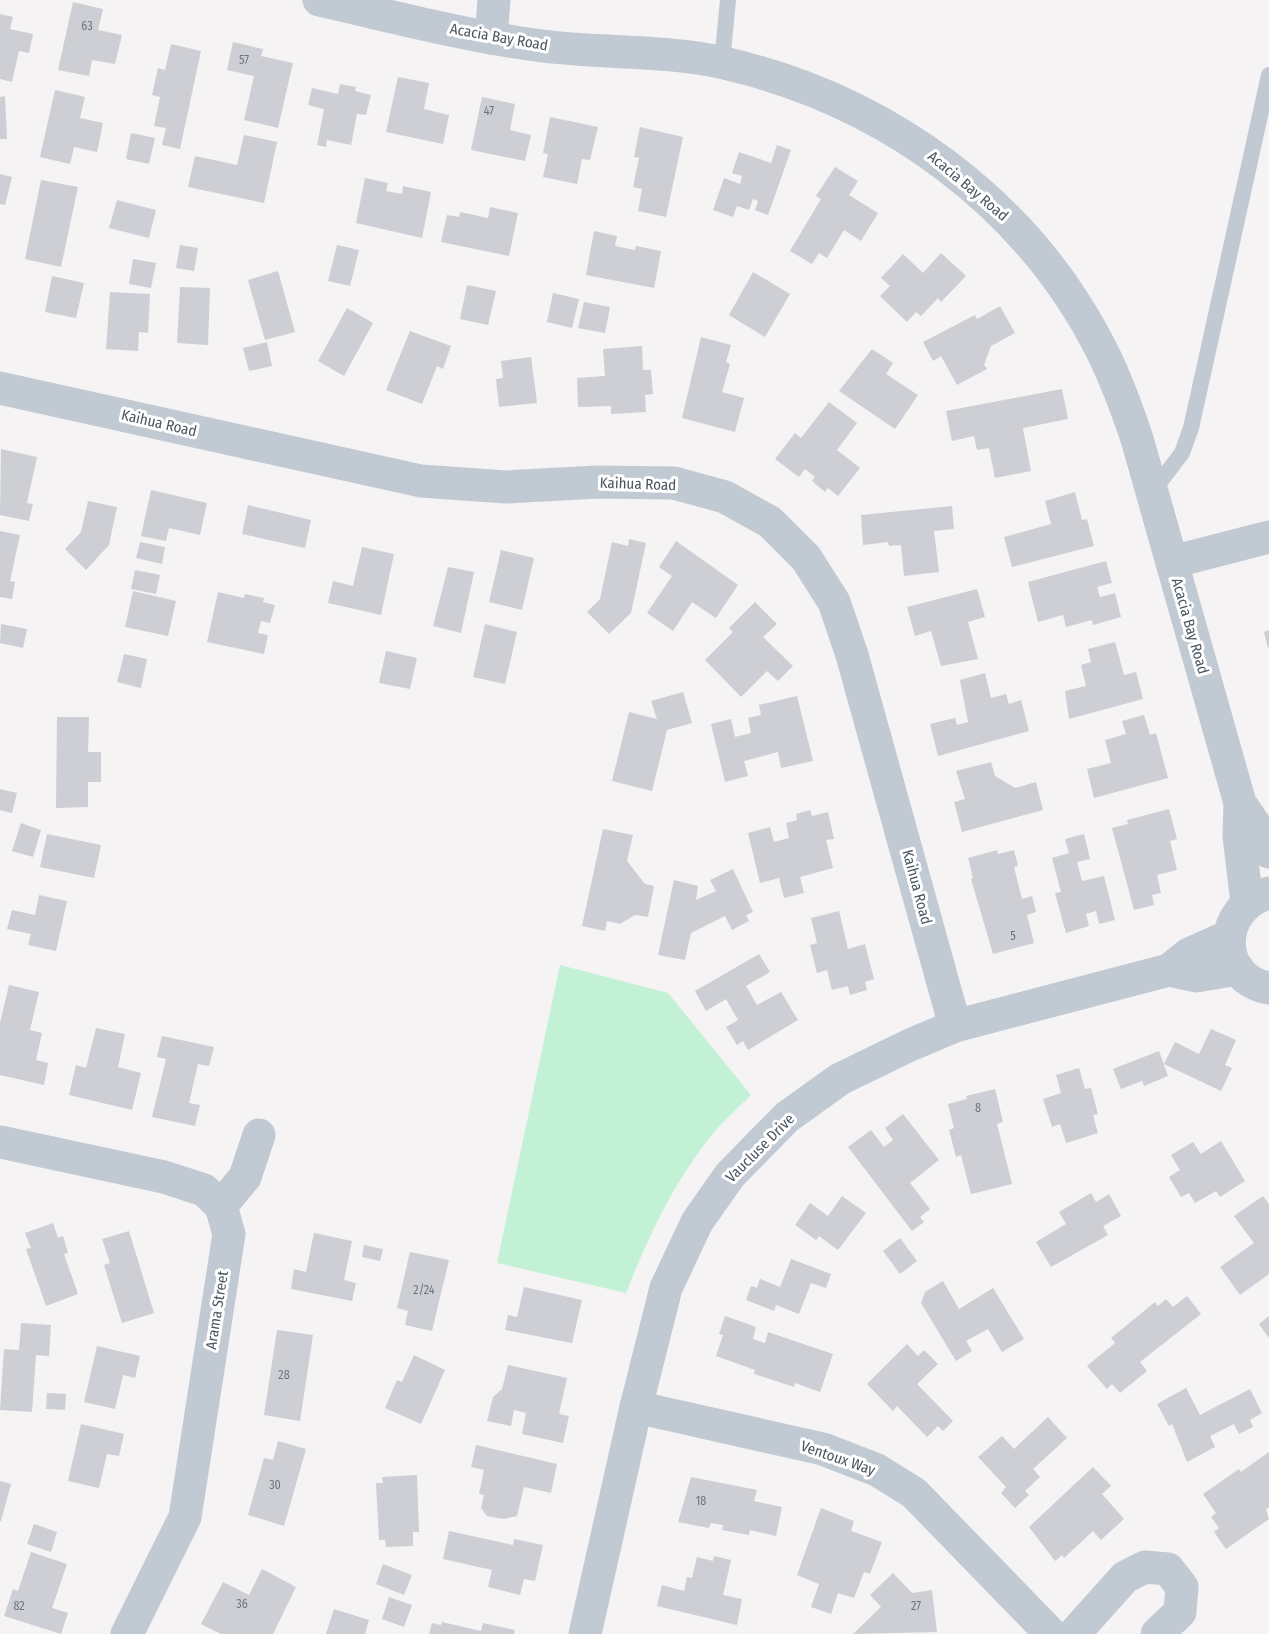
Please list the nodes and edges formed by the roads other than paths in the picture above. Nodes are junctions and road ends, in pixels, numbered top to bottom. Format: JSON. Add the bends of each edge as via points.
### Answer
{"nodes":[{"id":1,"x":319,"y":0,"type":"edge"},
{"id":2,"x":494,"y":0,"type":"edge"},
{"id":3,"x":728,"y":0,"type":"edge"},
{"id":4,"x":491,"y":38,"type":"junction"},
{"id":5,"x":722,"y":62,"type":"junction"},
{"id":6,"x":1269,"y":75,"type":"edge"},
{"id":7,"x":0,"y":388,"type":"edge"},
{"id":8,"x":1153,"y":491,"type":"junction"},
{"id":9,"x":1269,"y":537,"type":"edge"},
{"id":10,"x":1172,"y":562,"type":"junction"},
{"id":11,"x":1240,"y":803,"type":"junction"},
{"id":12,"x":1269,"y":852,"type":"edge"},
{"id":13,"x":1258,"y":898,"type":"edge"},
{"id":14,"x":1229,"y":936,"type":"junction"},
{"id":15,"x":1238,"y":969,"type":"junction"},
{"id":16,"x":1169,"y":970,"type":"junction"},
{"id":17,"x":1268,"y":990,"type":"edge"},
{"id":18,"x":955,"y":1026,"type":"junction"},
{"id":19,"x":259,"y":1136,"type":"dead end"},
{"id":20,"x":0,"y":1142,"type":"edge"},
{"id":21,"x":221,"y":1206,"type":"junction"},
{"id":22,"x":636,"y":1407,"type":"junction"},
{"id":23,"x":127,"y":1634,"type":"edge"},
{"id":24,"x":585,"y":1634,"type":"edge"},
{"id":25,"x":1051,"y":1634,"type":"edge"},
{"id":26,"x":1074,"y":1634,"type":"edge"},
{"id":27,"x":1157,"y":1634,"type":"edge"}],
"edges":[{"from":1,"to":4,"type":"street","name":"Acacia Bay Road"},
{"from":2,"to":4,"type":"street"},
{"from":3,"to":5,"type":"lane"},
{"from":4,"to":5,"type":"street","name":"Acacia Bay Road"},
{"from":5,"to":8,"type":"street","name":"Acacia Bay Road","via":[[786,80],[864,112],[938,158],[1002,213],[1056,276],[1102,351],[1123,398]]},
{"from":6,"to":8,"type":"lane","via":[[1191,428],[1182,453]]},
{"from":7,"to":18,"type":"street","name":"Kaihua Road","via":[[421,481],[506,487],[674,483],[724,497],[770,522],[807,558],[834,602]]},
{"from":8,"to":10,"type":"street","name":"Acacia Bay Road"},
{"from":9,"to":10,"type":"street"},
{"from":10,"to":11,"type":"street","name":"Acacia Bay Road"},
{"from":11,"to":12,"type":"street","name":"Acacia Bay Road"},
{"from":11,"to":13,"type":"street","name":"Acacia Bay Road","via":[[1239,836]]},
{"from":13,"to":14,"type":"street","name":"Acacia Bay Road","via":[[1232,923]]},
{"from":14,"to":15,"type":"street"},
{"from":14,"to":16,"type":"street","name":"Vaucluse Drive","via":[[1189,954]]},
{"from":15,"to":16,"type":"street","name":"Vaucluse Drive","via":[[1196,976]]},
{"from":15,"to":17,"type":"street"},
{"from":16,"to":18,"type":"street","name":"Vaucluse Drive"},
{"from":18,"to":22,"type":"street","name":"Vaucluse Drive","via":[[840,1079],[787,1117],[730,1175],[697,1222],[666,1288]]},
{"from":19,"to":21,"type":"street","via":[[245,1178]]},
{"from":20,"to":21,"type":"street","via":[[164,1177],[204,1190]]},
{"from":21,"to":23,"type":"street","name":"Arama Street","via":[[229,1234],[185,1517]]},
{"from":22,"to":24,"type":"street","name":"Vaucluse Drive"},
{"from":22,"to":25,"type":"street","name":"Ventoux Way","via":[[823,1449],[877,1470],[914,1493]]},
{"from":26,"to":27,"type":"street","via":[[1125,1577],[1145,1567],[1168,1569],[1182,1587],[1180,1612]]}]}
